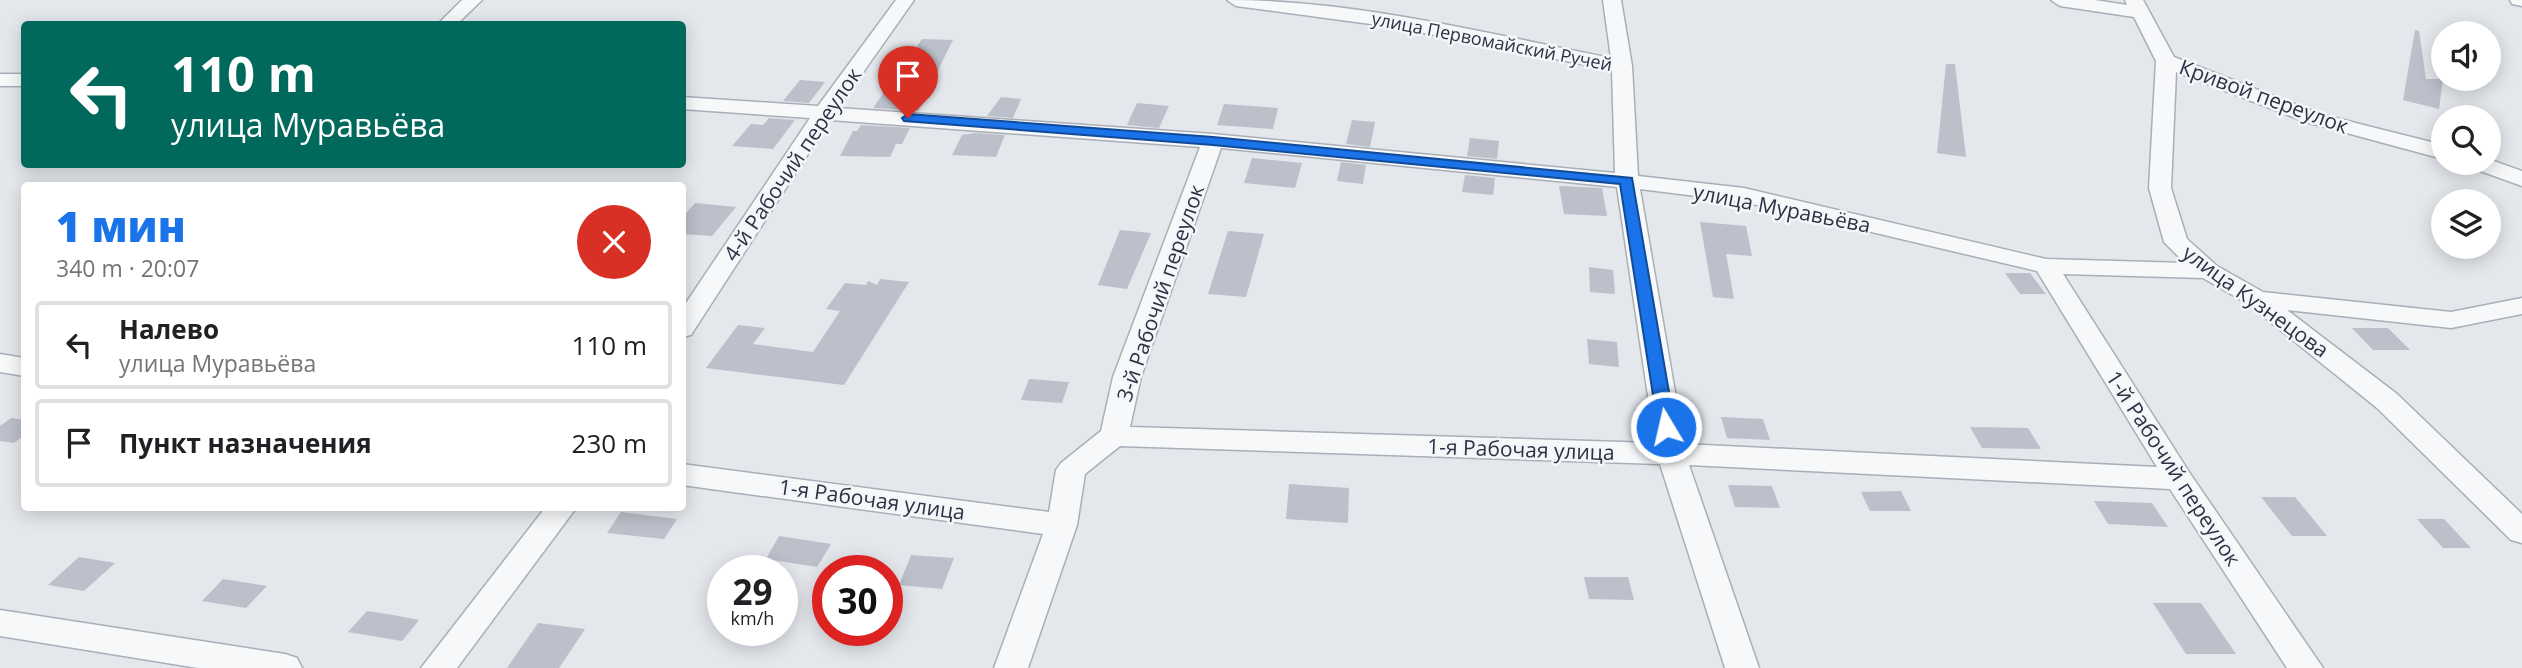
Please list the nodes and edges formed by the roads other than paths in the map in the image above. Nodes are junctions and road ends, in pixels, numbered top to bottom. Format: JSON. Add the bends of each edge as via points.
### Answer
{"nodes":[{"id":1,"x":472,"y":0,"type":"edge"},
{"id":2,"x":905,"y":0,"type":"edge"},
{"id":3,"x":1236,"y":0,"type":"edge"},
{"id":4,"x":1612,"y":0,"type":"edge"},
{"id":5,"x":2060,"y":0,"type":"edge"},
{"id":6,"x":2137,"y":7,"type":"edge"},
{"id":7,"x":450,"y":21,"type":"edge"},
{"id":8,"x":2166,"y":61,"type":"junction"},
{"id":9,"x":1622,"y":66,"type":"junction"},
{"id":10,"x":0,"y":80,"type":"edge"},
{"id":11,"x":21,"y":80,"type":"edge"},
{"id":12,"x":686,"y":103,"type":"edge"},
{"id":13,"x":825,"y":112,"type":"junction"},
{"id":14,"x":1213,"y":141,"type":"junction"},
{"id":15,"x":2431,"y":149,"type":"edge"},
{"id":16,"x":2501,"y":171,"type":"edge"},
{"id":17,"x":2522,"y":179,"type":"edge"},
{"id":18,"x":1627,"y":181,"type":"junction"},
{"id":19,"x":2046,"y":267,"type":"junction"},
{"id":20,"x":2208,"y":271,"type":"junction"},
{"id":21,"x":2257,"y":299,"type":"junction"},
{"id":22,"x":2522,"y":306,"type":"edge"},
{"id":23,"x":686,"y":324,"type":"edge"},
{"id":24,"x":0,"y":363,"type":"edge"},
{"id":25,"x":21,"y":366,"type":"edge"},
{"id":26,"x":1114,"y":436,"type":"junction"},
{"id":27,"x":1671,"y":454,"type":"junction"},
{"id":28,"x":686,"y":475,"type":"edge"},
{"id":29,"x":2179,"y":479,"type":"junction"},
{"id":30,"x":559,"y":511,"type":"edge"},
{"id":31,"x":1062,"y":525,"type":"junction"},
{"id":32,"x":2522,"y":532,"type":"edge"},
{"id":33,"x":0,"y":623,"type":"edge"},
{"id":34,"x":285,"y":668,"type":"edge"},
{"id":35,"x":438,"y":668,"type":"edge"},
{"id":36,"x":1011,"y":668,"type":"edge"},
{"id":37,"x":1742,"y":668,"type":"edge"},
{"id":38,"x":2305,"y":668,"type":"edge"}],
"edges":[{"from":1,"to":7,"type":"street"},
{"from":2,"to":13,"type":"street","name":"4-й Рабочий переулок"},
{"from":3,"to":9,"type":"street","name":"улица Первомайский Ручей","via":[[1393,21]]},
{"from":4,"to":9,"type":"street"},
{"from":5,"to":6,"type":"street"},
{"from":6,"to":8,"type":"street"},
{"from":8,"to":15,"type":"street","name":"Кривой переулок","via":[[2313,118]]},
{"from":8,"to":20,"type":"street","name":"улица Кузнецова","via":[[2160,188],[2176,242]]},
{"from":9,"to":18,"type":"street"},
{"from":10,"to":11,"type":"street"},
{"from":12,"to":13,"type":"street","name":"улица Муравьёва"},
{"from":13,"to":14,"type":"street","name":"улица Муравьёва"},
{"from":13,"to":23,"type":"street","name":"4-й Рабочий переулок"},
{"from":14,"to":18,"type":"street","name":"улица Муравьёва"},
{"from":14,"to":26,"type":"street","name":"3-й Рабочий переулок","via":[[1128,377]]},
{"from":16,"to":17,"type":"street"},
{"from":18,"to":19,"type":"street","name":"улица Муравьёва","via":[[1744,195]]},
{"from":18,"to":27,"type":"street"},
{"from":19,"to":20,"type":"street","name":"улица Муравьёва"},
{"from":19,"to":29,"type":"street","name":"1-й Рабочий переулок"},
{"from":20,"to":21,"type":"street","name":"улица Кузнецова"},
{"from":21,"to":22,"type":"street","via":[[2451,320]]},
{"from":21,"to":32,"type":"street","name":"улица Кузнецова","via":[[2388,401]]},
{"from":24,"to":25,"type":"street"},
{"from":26,"to":27,"type":"street","name":"1-я Рабочая улица"},
{"from":26,"to":31,"type":"street","via":[[1071,470]]},
{"from":27,"to":29,"type":"street","name":"1-я Рабочая улица"},
{"from":27,"to":37,"type":"street"},
{"from":28,"to":31,"type":"street","name":"1-я Рабочая улица"},
{"from":29,"to":38,"type":"street","name":"1-й Рабочий переулок"},
{"from":30,"to":35,"type":"street"},
{"from":31,"to":36,"type":"street"},
{"from":33,"to":34,"type":"street"}]}
